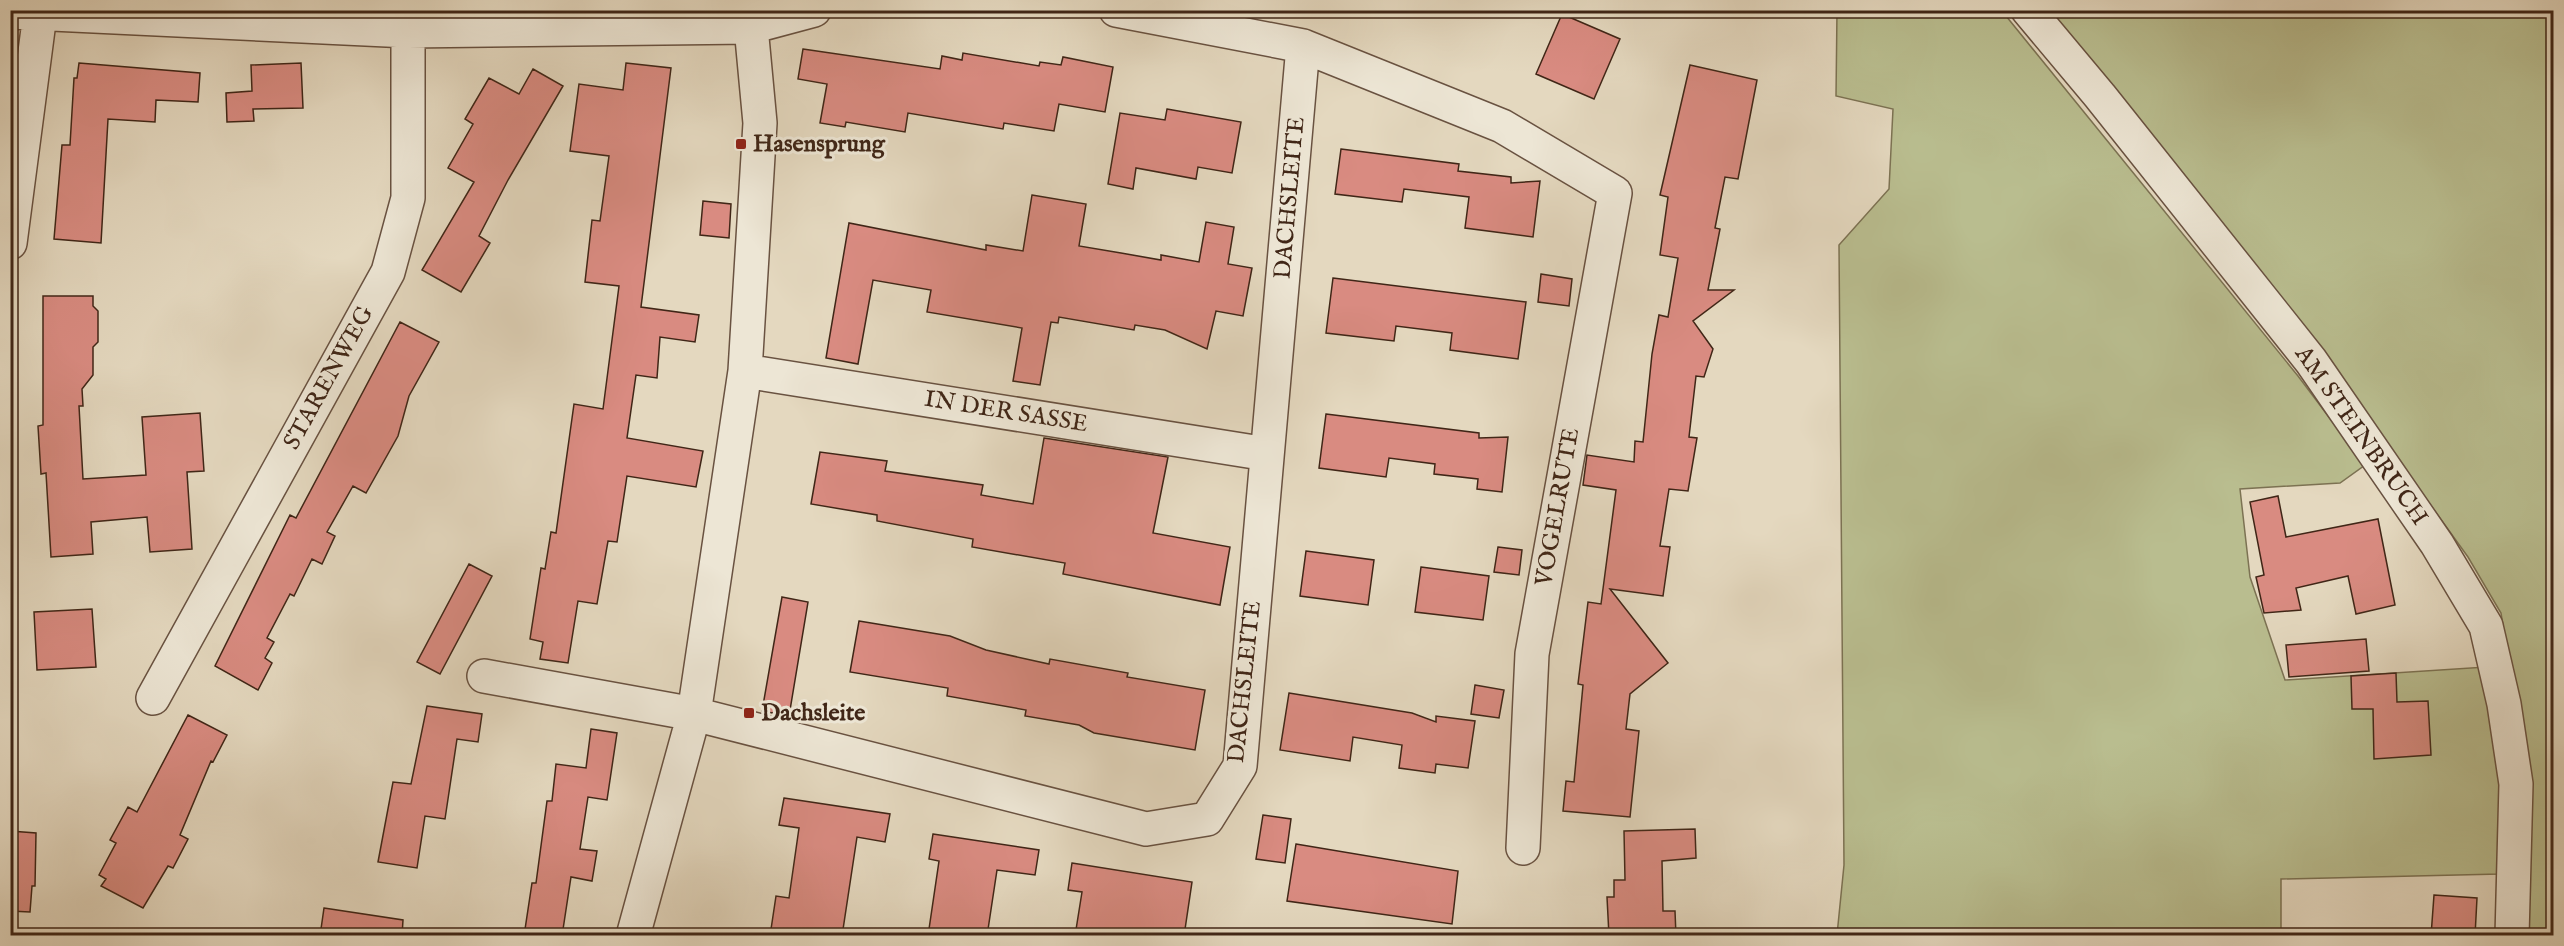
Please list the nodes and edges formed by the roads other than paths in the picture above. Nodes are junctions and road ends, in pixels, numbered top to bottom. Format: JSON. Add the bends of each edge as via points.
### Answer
{"nodes":[{"id":1,"x":814,"y":10,"type":"edge"},
{"id":2,"x":1116,"y":10,"type":"edge"},
{"id":3,"x":2028,"y":10,"type":"edge"},
{"id":4,"x":25,"y":13,"type":"edge"},
{"id":5,"x":751,"y":27,"type":"junction"},
{"id":6,"x":408,"y":32,"type":"junction"},
{"id":7,"x":1303,"y":46,"type":"junction"},
{"id":8,"x":10,"y":243,"type":"edge"},
{"id":9,"x":745,"y":371,"type":"junction"},
{"id":10,"x":1268,"y":453,"type":"junction"},
{"id":11,"x":484,"y":676,"type":"dead end"},
{"id":12,"x":153,"y":698,"type":"dead end"},
{"id":13,"x":694,"y":714,"type":"junction"},
{"id":14,"x":1523,"y":848,"type":"dead end"},
{"id":15,"x":633,"y":936,"type":"edge"},
{"id":16,"x":2512,"y":936,"type":"edge"}],
"edges":[{"from":1,"to":5,"type":"street"},
{"from":2,"to":7,"type":"street"},
{"from":3,"to":16,"type":"street","name":"AM STEINBRUCH","via":[[2311,361],[2437,544],[2486,626],[2504,704],[2516,784]]},
{"from":4,"to":6,"type":"street"},
{"from":4,"to":8,"type":"street"},
{"from":5,"to":6,"type":"street"},
{"from":5,"to":9,"type":"street","via":[[760,123]]},
{"from":6,"to":12,"type":"street","name":"STARENWEG","via":[[408,198],[388,272]]},
{"from":7,"to":10,"type":"street","name":"DACHSLEITE"},
{"from":7,"to":14,"type":"street","name":"VOGELRUTE","via":[[1502,126],[1615,193],[1532,654]]},
{"from":9,"to":10,"type":"street","name":"IN DER SASSE"},
{"from":9,"to":13,"type":"street"},
{"from":10,"to":13,"type":"street","name":"DACHSLEITE","via":[[1240,766],[1206,819],[1146,829]]},
{"from":11,"to":13,"type":"street"},
{"from":13,"to":15,"type":"street"}]}
